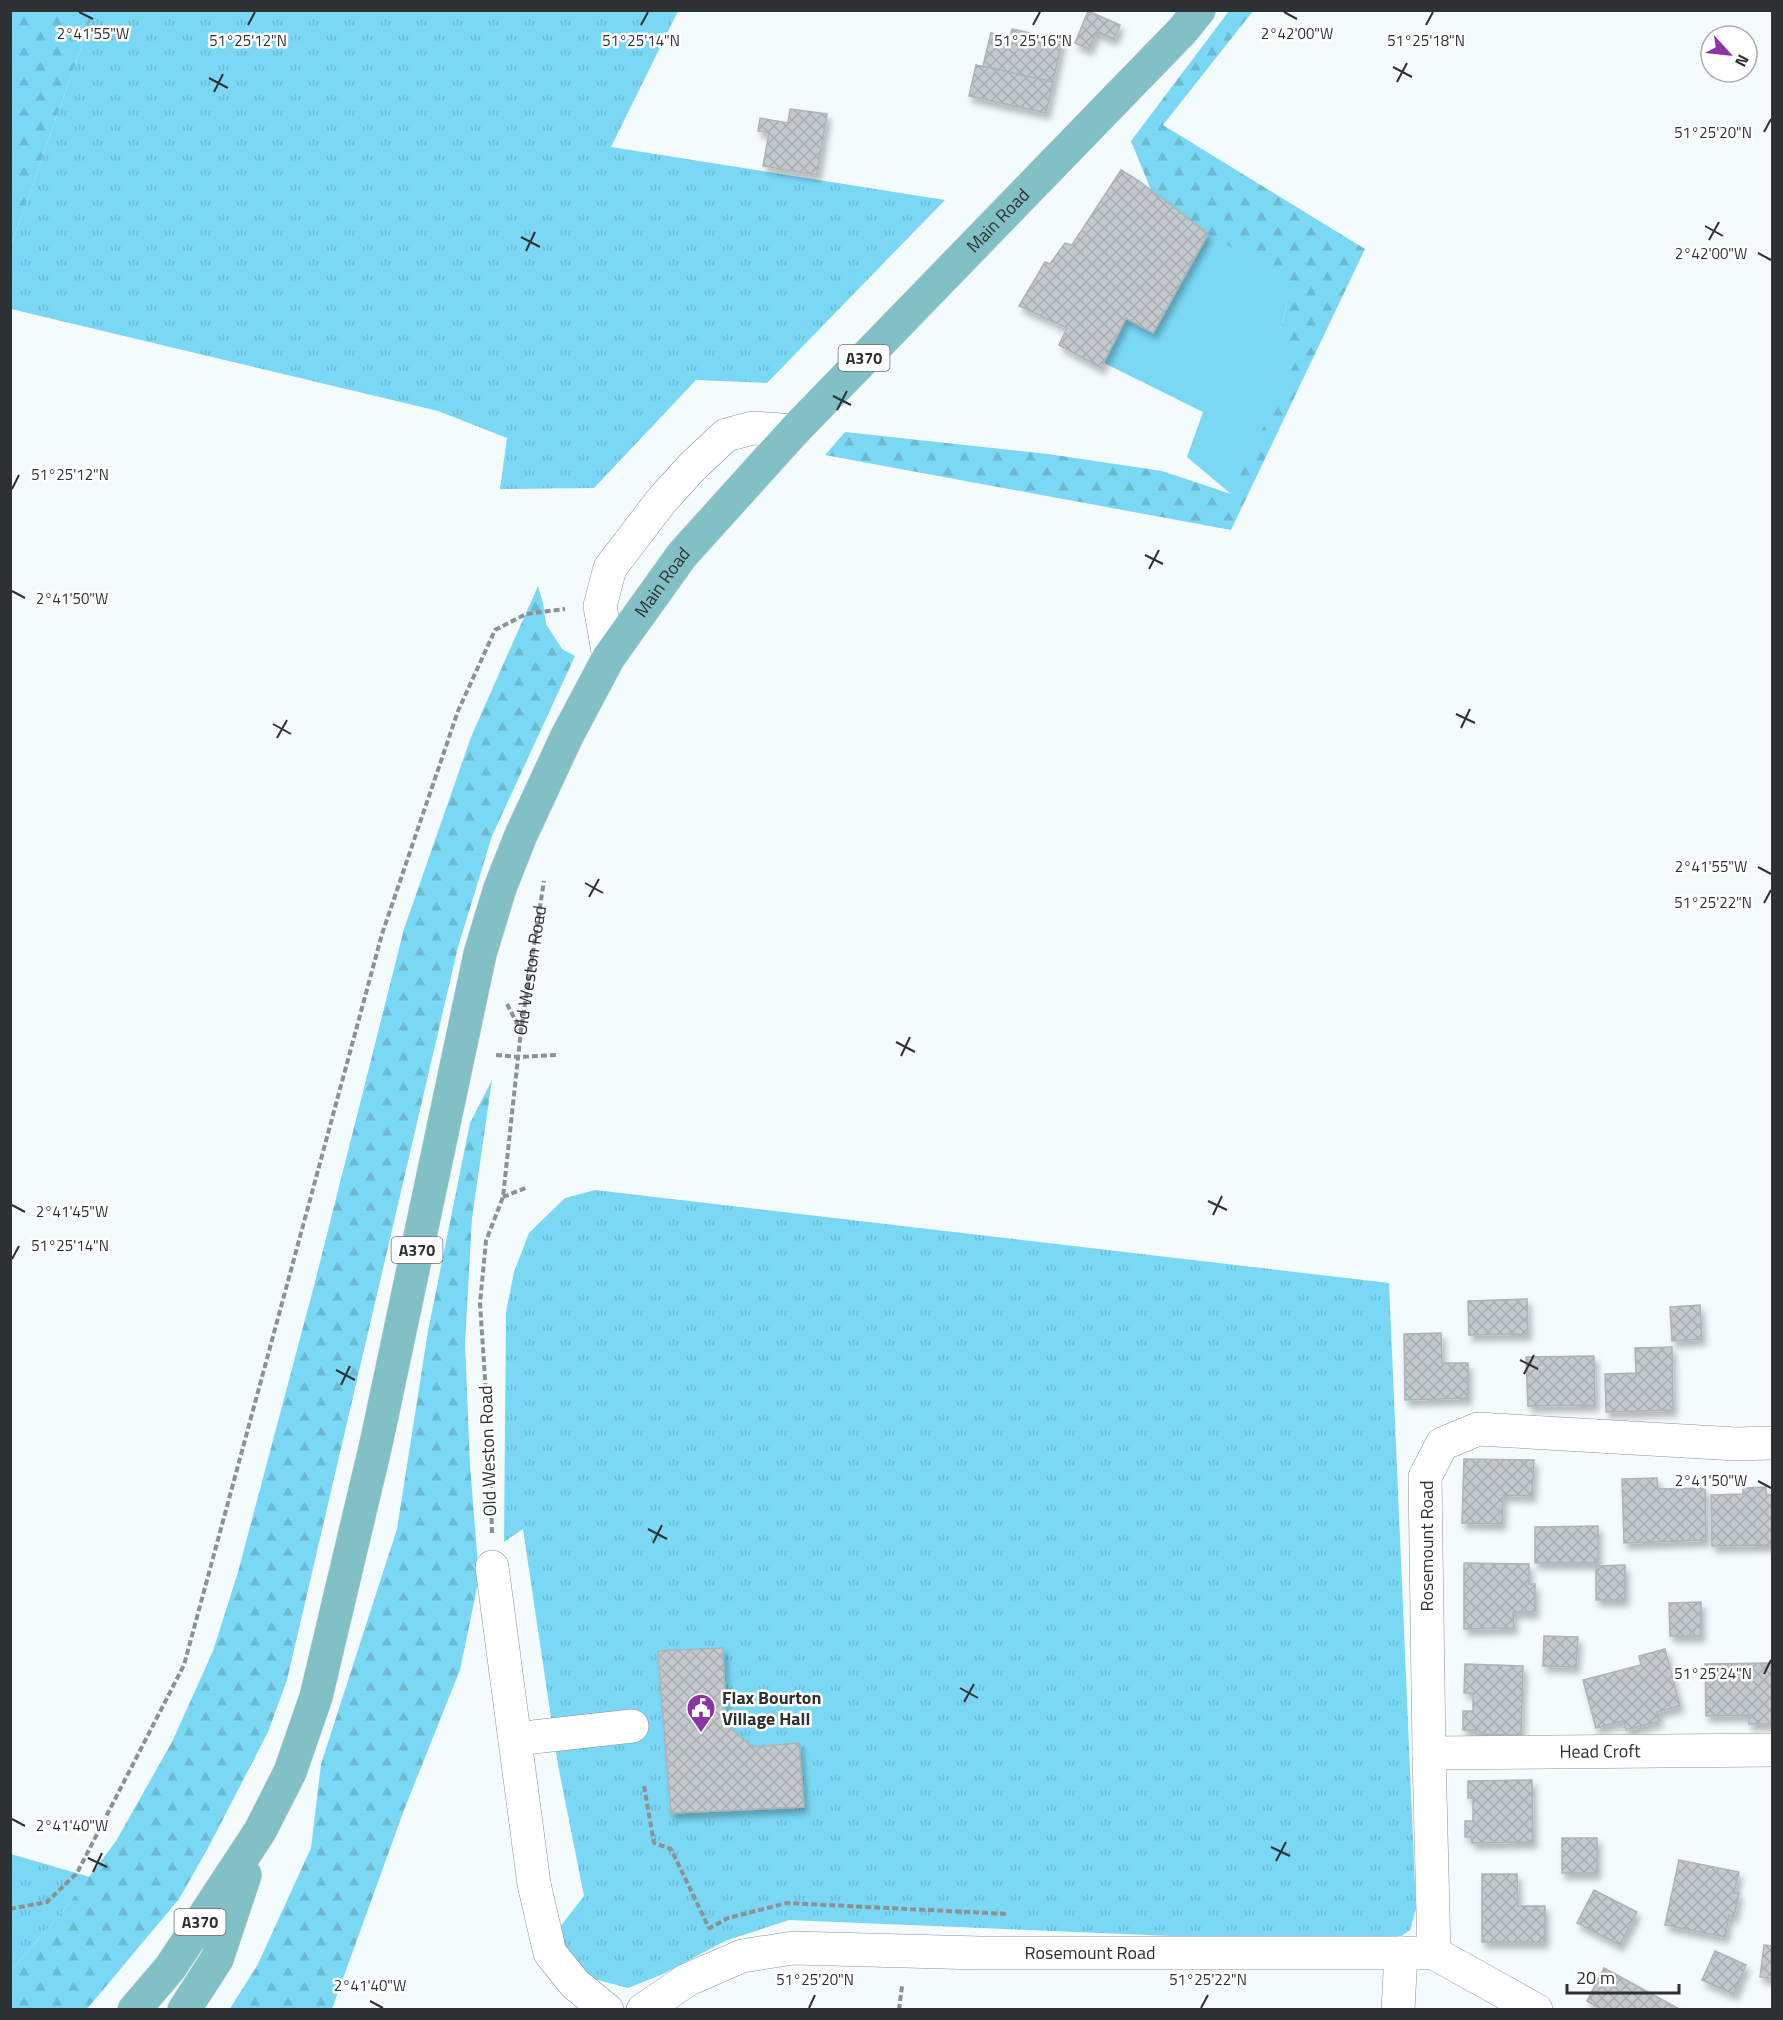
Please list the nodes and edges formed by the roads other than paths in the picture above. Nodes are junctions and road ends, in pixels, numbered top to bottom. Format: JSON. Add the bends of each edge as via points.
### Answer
{"nodes":[{"id":1,"x":1199,"y":10,"type":"edge"},
{"id":2,"x":794,"y":431,"type":"junction"},
{"id":3,"x":609,"y":657,"type":"junction"},
{"id":4,"x":1773,"y":1443,"type":"edge"},
{"id":5,"x":492,"y":1567,"type":"road end"},
{"id":6,"x":633,"y":1726,"type":"dead end"},
{"id":7,"x":515,"y":1739,"type":"junction"},
{"id":8,"x":1773,"y":1750,"type":"edge"},
{"id":9,"x":1429,"y":1754,"type":"junction"},
{"id":10,"x":260,"y":1831,"type":"junction"},
{"id":11,"x":1401,"y":1953,"type":"junction"},
{"id":12,"x":1434,"y":1953,"type":"junction"},
{"id":13,"x":134,"y":2010,"type":"edge"},
{"id":14,"x":184,"y":2010,"type":"edge"},
{"id":15,"x":607,"y":2010,"type":"edge"},
{"id":16,"x":643,"y":2010,"type":"edge"},
{"id":17,"x":1398,"y":2010,"type":"edge"},
{"id":18,"x":1536,"y":2010,"type":"edge"}],
"edges":[{"from":1,"to":2,"type":"main road","name":"Main Road","number":"A370"},
{"from":2,"to":3,"type":"main road","name":"Main Road","number":"A370","via":[[682,555]]},
{"from":2,"to":3,"type":"street","via":[[753,428],[726,435],[692,467],[630,540],[610,568],[600,606]]},
{"from":3,"to":10,"type":"main road","name":"Main Road","number":"A370","via":[[521,835],[480,954],[376,1444],[316,1697],[290,1772]]},
{"from":4,"to":9,"type":"street","name":"Rosemount Road","via":[[1478,1430],[1442,1444],[1425,1477]]},
{"from":5,"to":7,"type":"street"},
{"from":6,"to":7,"type":"street"},
{"from":7,"to":15,"type":"street","via":[[534,1884],[550,1953],[575,1984]]},
{"from":8,"to":9,"type":"street","name":"Head Croft"},
{"from":9,"to":12,"type":"street","name":"Rosemount Road"},
{"from":10,"to":13,"type":"main road","number":"A370","via":[[170,1968]]},
{"from":10,"to":14,"type":"main road","via":[[217,1959]]},
{"from":11,"to":12,"type":"street","name":"Rosemount Road"},
{"from":11,"to":16,"type":"street","name":"Rosemount Road","via":[[992,1953],[793,1948],[742,1956],[687,1980]]},
{"from":11,"to":17,"type":"street"},
{"from":12,"to":18,"type":"street","name":"Rosemount Road"}]}
